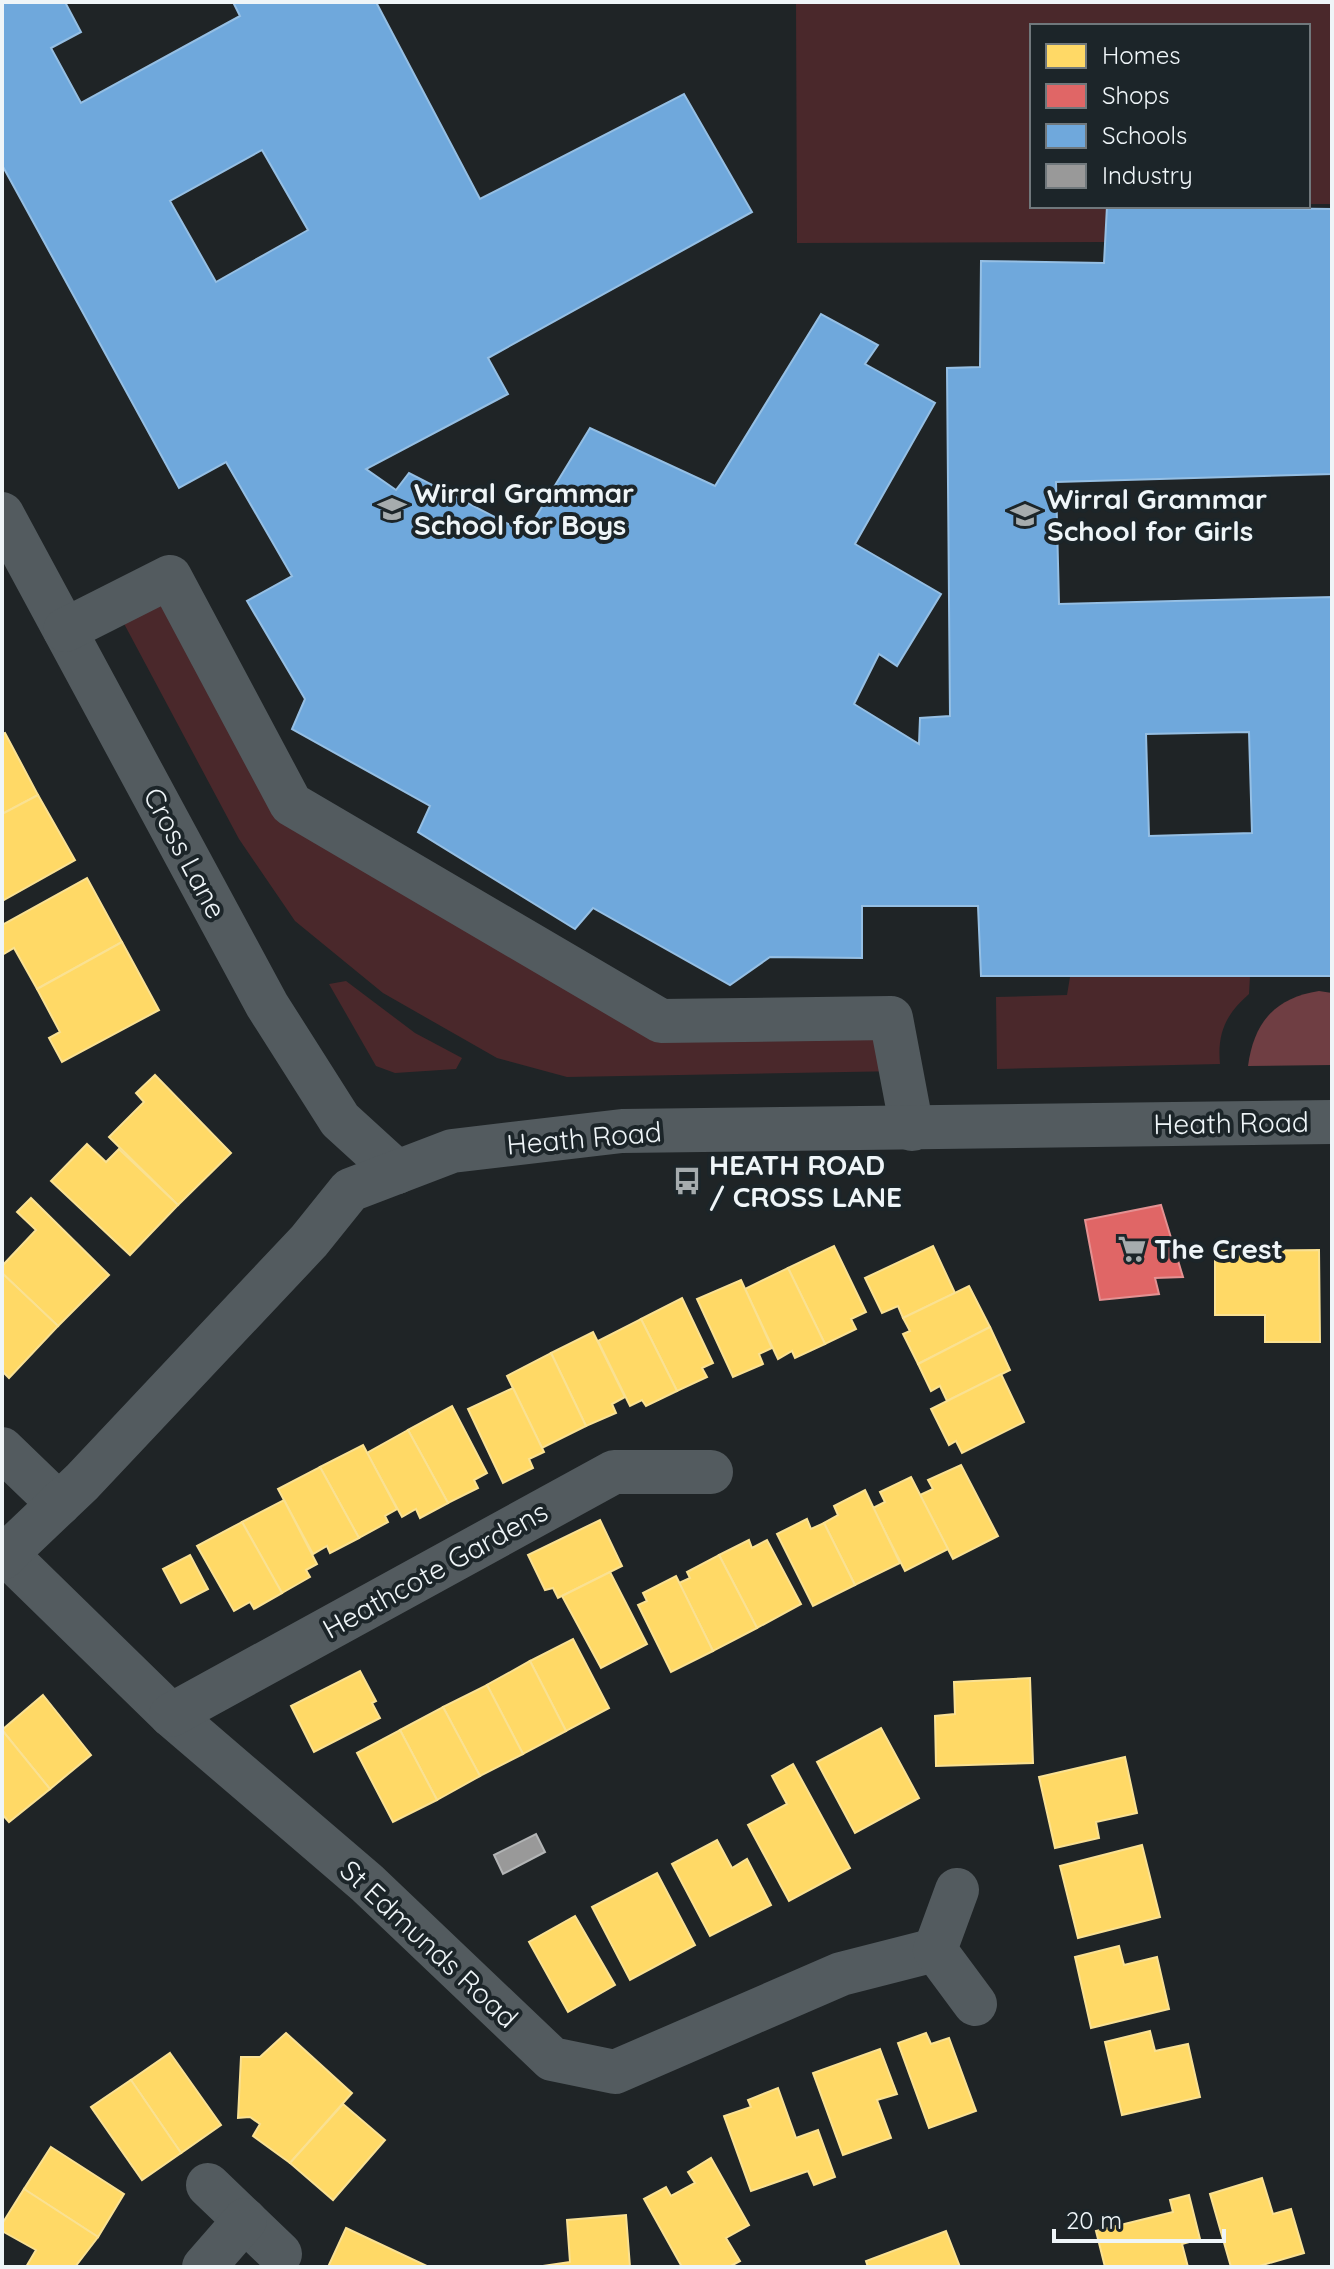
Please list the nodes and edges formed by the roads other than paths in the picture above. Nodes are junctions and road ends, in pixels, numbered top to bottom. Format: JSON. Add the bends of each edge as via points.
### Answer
{"nodes":[{"id":1,"x":2,"y":514,"type":"edge"},
{"id":2,"x":65,"y":630,"type":"junction"},
{"id":3,"x":1332,"y":1122,"type":"edge"},
{"id":4,"x":912,"y":1129,"type":"junction"},
{"id":5,"x":397,"y":1172,"type":"junction"},
{"id":6,"x":2,"y":1449,"type":"edge"},
{"id":7,"x":711,"y":1472,"type":"dead end"},
{"id":8,"x":59,"y":1504,"type":"junction"},
{"id":9,"x":4,"y":1556,"type":"edge"},
{"id":10,"x":171,"y":1715,"type":"junction"},
{"id":11,"x":957,"y":1890,"type":"dead end"},
{"id":12,"x":935,"y":1950,"type":"junction"},
{"id":13,"x":975,"y":2004,"type":"dead end"},
{"id":14,"x":208,"y":2185,"type":"dead end"},
{"id":15,"x":245,"y":2220,"type":"junction"},
{"id":16,"x":280,"y":2254,"type":"dead end"},
{"id":17,"x":204,"y":2267,"type":"edge"}],
"edges":[{"from":1,"to":2,"type":"street","name":"Cross Lane"},
{"from":2,"to":4,"type":"street","via":[[170,577],[291,804],[661,1021],[891,1018]]},
{"from":2,"to":5,"type":"street","name":"Cross Lane","via":[[267,1005],[340,1120]]},
{"from":3,"to":4,"type":"street","name":"Heath Road"},
{"from":4,"to":5,"type":"street","name":"Heath Road","via":[[622,1131],[452,1151]]},
{"from":5,"to":8,"type":"street","name":"Heath Road","via":[[350,1190],[309,1241]]},
{"from":6,"to":8,"type":"street"},
{"from":7,"to":10,"type":"street","name":"Heathcote Gardens","via":[[614,1472]]},
{"from":8,"to":9,"type":"street","name":"Heath Road"},
{"from":9,"to":10,"type":"street","name":"St Edmunds Road"},
{"from":10,"to":12,"type":"street","name":"St Edmunds Road","via":[[367,1883],[552,2059],[615,2072],[841,1974]]},
{"from":11,"to":12,"type":"street"},
{"from":12,"to":13,"type":"street"},
{"from":14,"to":15,"type":"street"},
{"from":15,"to":16,"type":"street"},
{"from":15,"to":17,"type":"street"}]}
